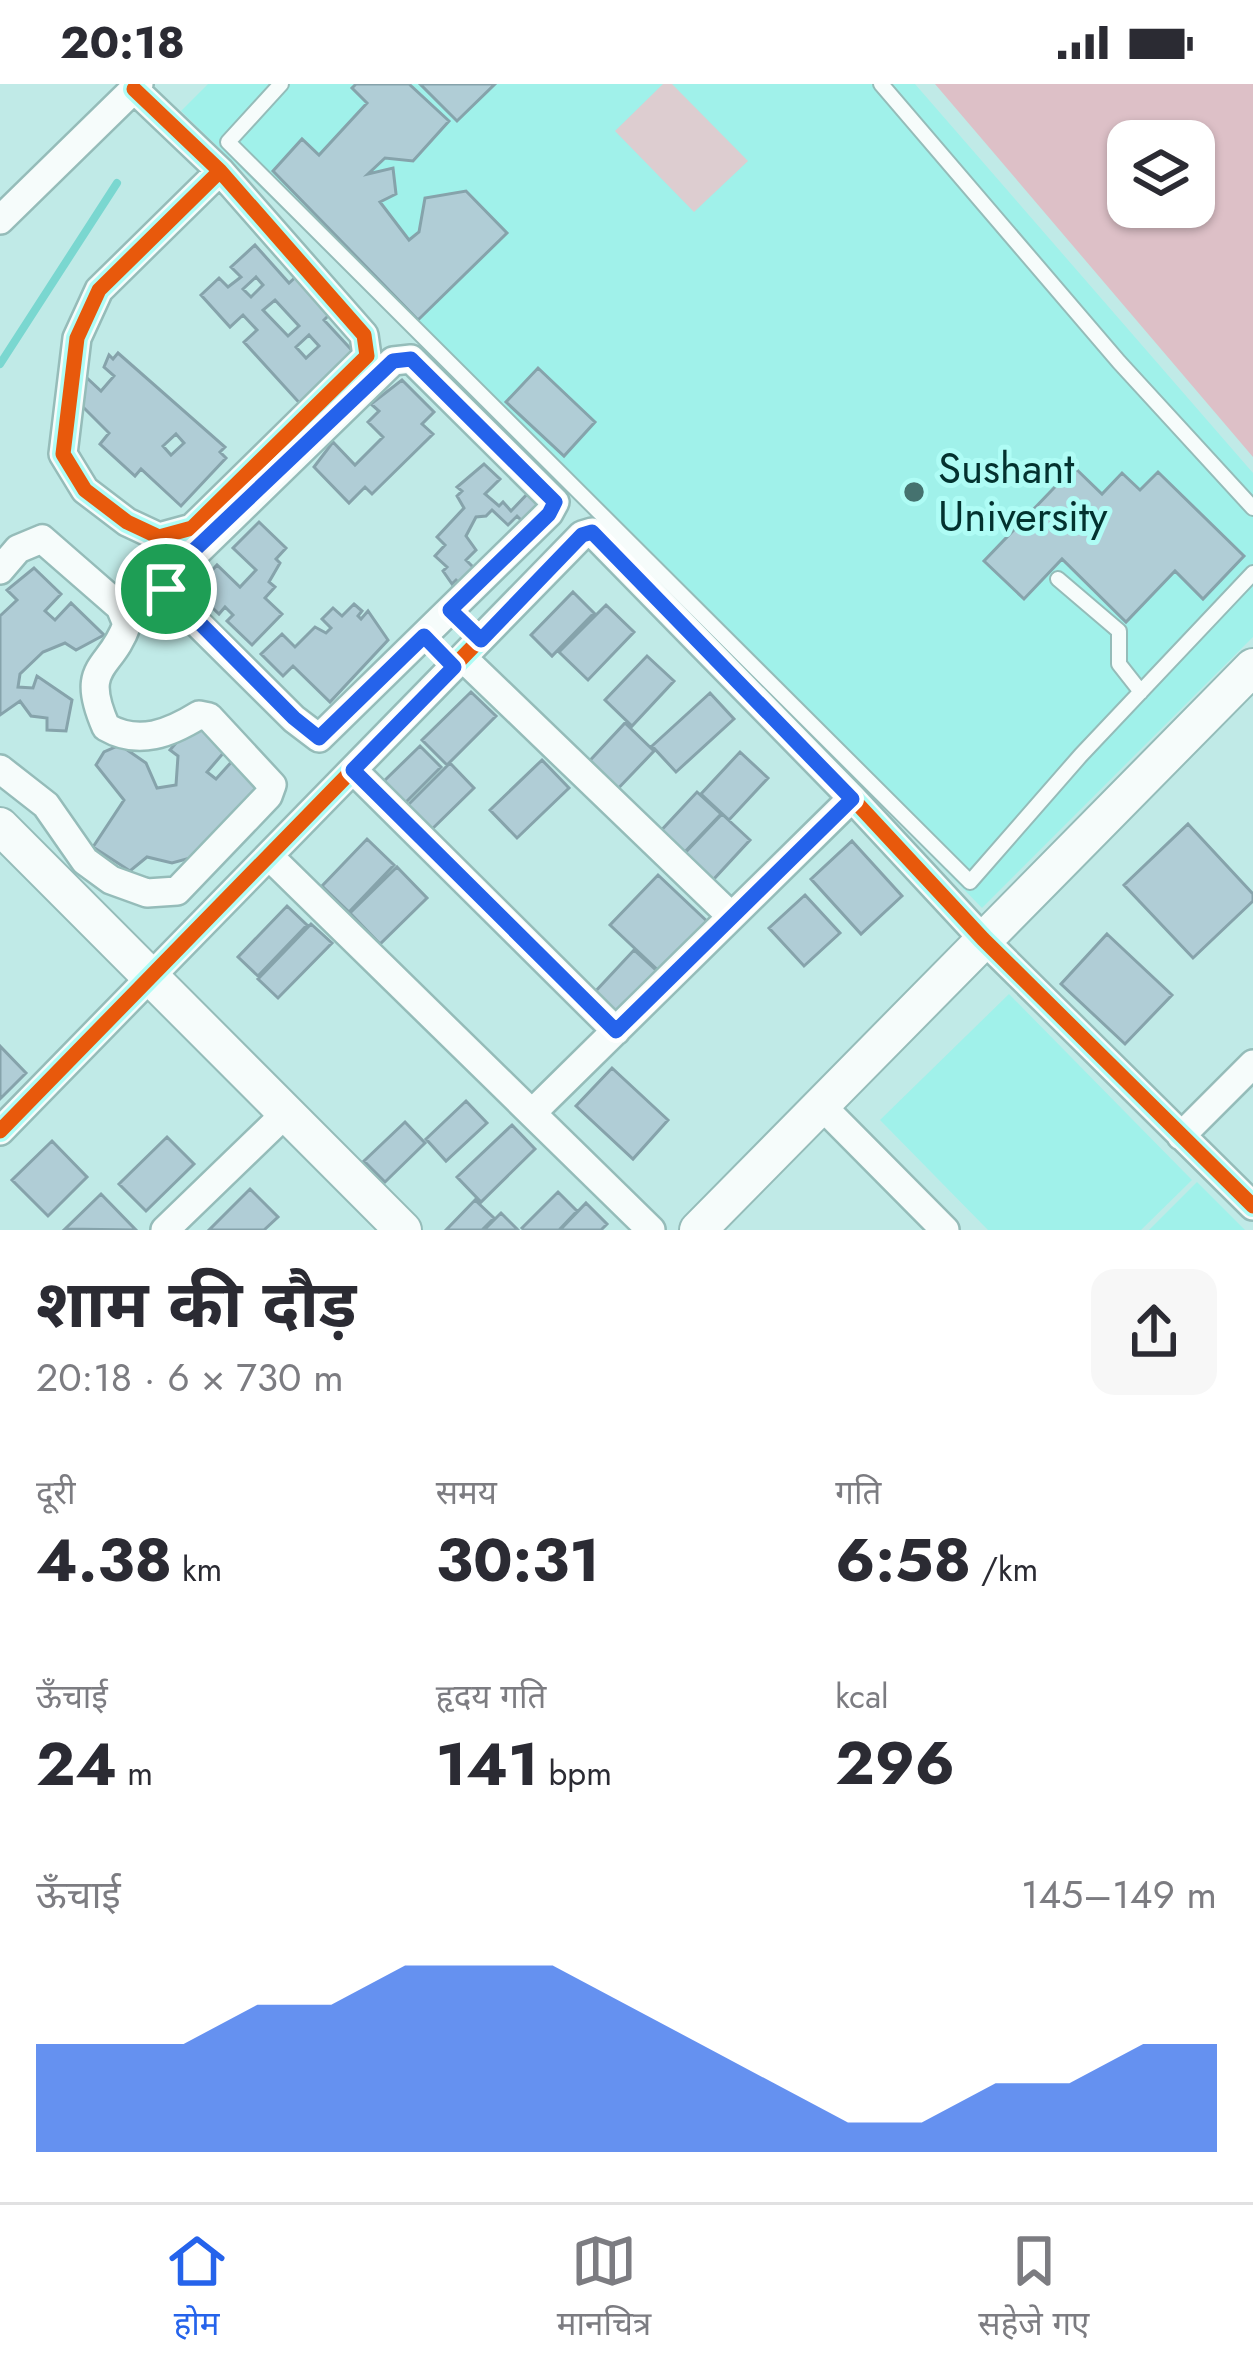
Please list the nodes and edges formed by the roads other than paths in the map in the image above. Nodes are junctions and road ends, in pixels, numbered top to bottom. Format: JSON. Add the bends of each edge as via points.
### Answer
{"nodes":[{"id":1,"x":281,"y":84,"type":"edge"},
{"id":2,"x":881,"y":84,"type":"edge"},
{"id":3,"x":137,"y":87,"type":"edge"},
{"id":4,"x":220,"y":171,"type":"junction"},
{"id":5,"x":0,"y":220,"type":"edge"},
{"id":6,"x":1253,"y":508,"type":"edge"},
{"id":7,"x":0,"y":570,"type":"edge"},
{"id":8,"x":1253,"y":573,"type":"edge"},
{"id":9,"x":1058,"y":579,"type":"dead end"},
{"id":10,"x":450,"y":610,"type":"junction"},
{"id":11,"x":424,"y":636,"type":"junction"},
{"id":12,"x":466,"y":655,"type":"junction"},
{"id":13,"x":1251,"y":675,"type":"edge"},
{"id":14,"x":1141,"y":692,"type":"junction"},
{"id":15,"x":353,"y":770,"type":"junction"},
{"id":16,"x":11,"y":777,"type":"edge"},
{"id":17,"x":852,"y":799,"type":"junction"},
{"id":18,"x":46,"y":806,"type":"junction"},
{"id":19,"x":4,"y":825,"type":"edge"},
{"id":20,"x":269,"y":856,"type":"junction"},
{"id":21,"x":731,"y":916,"type":"junction"},
{"id":22,"x":983,"y":940,"type":"junction"},
{"id":23,"x":154,"y":976,"type":"junction"},
{"id":24,"x":616,"y":1031,"type":"junction"},
{"id":25,"x":1253,"y":1064,"type":"edge"},
{"id":26,"x":821,"y":1105,"type":"junction"},
{"id":27,"x":286,"y":1113,"type":"junction"},
{"id":28,"x":532,"y":1113,"type":"junction"},
{"id":29,"x":0,"y":1131,"type":"edge"},
{"id":30,"x":1181,"y":1136,"type":"junction"},
{"id":31,"x":1253,"y":1206,"type":"edge"},
{"id":32,"x":165,"y":1230,"type":"edge"},
{"id":33,"x":403,"y":1230,"type":"edge"},
{"id":34,"x":651,"y":1230,"type":"edge"},
{"id":35,"x":698,"y":1230,"type":"edge"},
{"id":36,"x":945,"y":1230,"type":"edge"}],
"edges":[{"from":1,"to":14,"type":"lane","via":[[228,142],[970,882]]},
{"from":2,"to":6,"type":"lane"},
{"from":3,"to":4,"type":"street"},
{"from":3,"to":5,"type":"street"},
{"from":4,"to":4,"type":"street","via":[[99,290],[77,338],[63,454],[86,490],[159,537],[192,528],[367,356],[364,335]]},
{"from":7,"to":18,"type":"street","via":[[18,549],[42,539],[120,607],[128,624],[96,681],[106,727],[170,734],[209,717],[272,785],[177,892],[147,893],[111,880],[85,861]]},
{"from":8,"to":14,"type":"lane"},
{"from":9,"to":14,"type":"lane","via":[[1119,631],[1119,664]]},
{"from":10,"to":11,"type":"street"},
{"from":10,"to":11,"type":"street","via":[[555,502],[411,359],[393,361],[165,583],[319,738]]},
{"from":10,"to":12,"type":"street"},
{"from":11,"to":12,"type":"street"},
{"from":12,"to":15,"type":"street"},
{"from":12,"to":17,"type":"street","via":[[592,532]]},
{"from":12,"to":21,"type":"street"},
{"from":13,"to":22,"type":"street"},
{"from":15,"to":20,"type":"street"},
{"from":15,"to":24,"type":"street"},
{"from":16,"to":18,"type":"street"},
{"from":16,"to":19,"type":"street"},
{"from":17,"to":21,"type":"street"},
{"from":17,"to":22,"type":"street"},
{"from":18,"to":19,"type":"street"},
{"from":19,"to":23,"type":"street"},
{"from":20,"to":23,"type":"street"},
{"from":20,"to":28,"type":"street"},
{"from":21,"to":24,"type":"street"},
{"from":22,"to":26,"type":"street"},
{"from":22,"to":30,"type":"street"},
{"from":23,"to":27,"type":"street"},
{"from":23,"to":29,"type":"street"},
{"from":24,"to":28,"type":"street"},
{"from":25,"to":30,"type":"street"},
{"from":26,"to":35,"type":"street"},
{"from":26,"to":36,"type":"street"},
{"from":27,"to":32,"type":"street"},
{"from":27,"to":33,"type":"street"},
{"from":28,"to":34,"type":"street"},
{"from":30,"to":31,"type":"street"}]}
